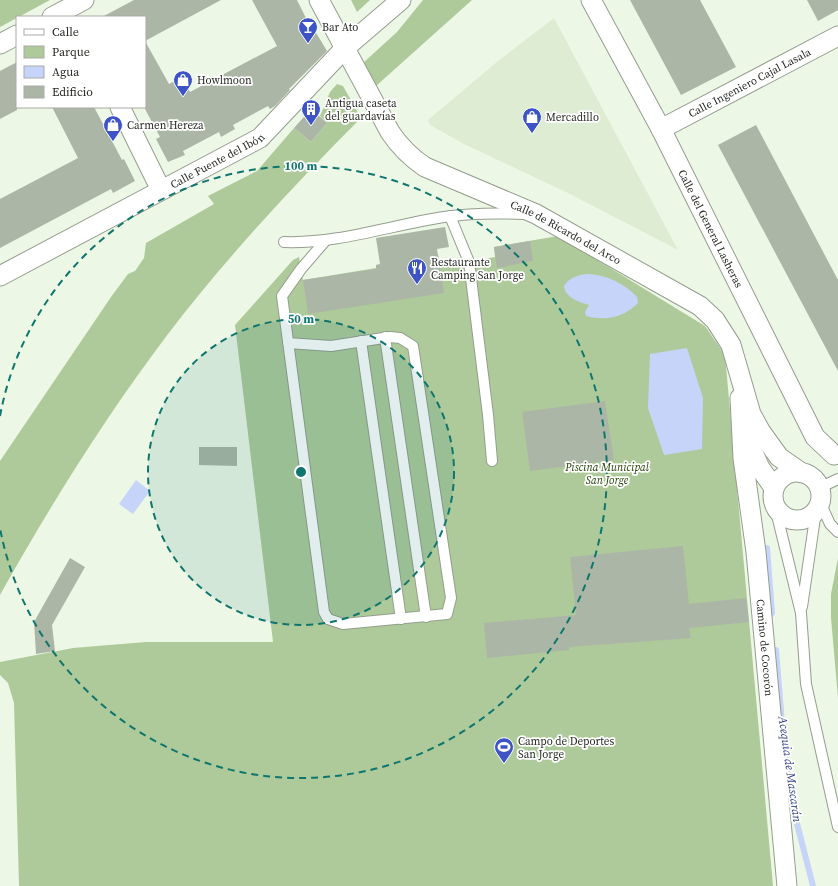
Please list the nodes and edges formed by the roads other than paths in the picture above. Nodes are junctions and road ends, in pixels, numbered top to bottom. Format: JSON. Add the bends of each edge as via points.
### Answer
{"nodes":[{"id":1,"x":319,"y":0,"type":"edge"},
{"id":2,"x":401,"y":0,"type":"edge"},
{"id":3,"x":591,"y":0,"type":"edge"},
{"id":4,"x":76,"y":8,"type":"edge"},
{"id":5,"x":55,"y":16,"type":"edge"},
{"id":6,"x":16,"y":36,"type":"edge"},
{"id":7,"x":838,"y":36,"type":"edge"},
{"id":8,"x":0,"y":44,"type":"edge"},
{"id":9,"x":345,"y":48,"type":"junction"},
{"id":10,"x":121,"y":108,"type":"edge"},
{"id":11,"x":661,"y":129,"type":"junction"},
{"id":12,"x":162,"y":190,"type":"junction"},
{"id":13,"x":536,"y":214,"type":"junction"},
{"id":14,"x":450,"y":216,"type":"junction"},
{"id":15,"x":326,"y":240,"type":"junction"},
{"id":16,"x":284,"y":242,"type":"dead end"},
{"id":17,"x":0,"y":276,"type":"edge"},
{"id":18,"x":385,"y":338,"type":"junction"},
{"id":19,"x":361,"y":341,"type":"junction"},
{"id":20,"x":288,"y":343,"type":"junction"},
{"id":21,"x":738,"y":370,"type":"junction"},
{"id":22,"x":741,"y":422,"type":"junction"},
{"id":23,"x":836,"y":454,"type":"edge"},
{"id":24,"x":492,"y":461,"type":"dead end"},
{"id":25,"x":838,"y":479,"type":"edge"},
{"id":26,"x":813,"y":490,"type":"junction"},
{"id":27,"x":774,"y":499,"type":"junction"},
{"id":28,"x":754,"y":528,"type":"junction"},
{"id":29,"x":838,"y":532,"type":"edge"},
{"id":30,"x":801,"y":613,"type":"junction"},
{"id":31,"x":426,"y":617,"type":"junction"},
{"id":32,"x":401,"y":619,"type":"junction"},
{"id":33,"x":838,"y":827,"type":"edge"},
{"id":34,"x":787,"y":886,"type":"edge"}],
"edges":[{"from":1,"to":9,"type":"street","name":"Calle de Ricardo del Arco"},
{"from":2,"to":9,"type":"street","name":"Calle Fuente del Ibón"},
{"from":3,"to":11,"type":"street","name":"Calle del General Lasheras"},
{"from":4,"to":5,"type":"street"},
{"from":6,"to":8,"type":"street"},
{"from":7,"to":11,"type":"street","name":"Calle Ingeniero Cajal Lasala"},
{"from":9,"to":12,"type":"street","name":"Calle Fuente del Ibón","via":[[260,138]]},
{"from":9,"to":13,"type":"street","name":"Calle de Ricardo del Arco","via":[[390,132],[411,158],[431,170]]},
{"from":10,"to":12,"type":"street"},
{"from":11,"to":23,"type":"street","name":"Calle del General Lasheras","via":[[815,437]]},
{"from":12,"to":17,"type":"street","name":"Calle Fuente del Ibón"},
{"from":13,"to":14,"type":"lane","via":[[488,212]]},
{"from":13,"to":21,"type":"street","name":"Calle de Ricardo del Arco","via":[[700,306],[724,333],[731,345]]},
{"from":14,"to":15,"type":"lane"},
{"from":14,"to":24,"type":"lane","via":[[468,262]]},
{"from":15,"to":16,"type":"lane"},
{"from":15,"to":20,"type":"lane","via":[[282,296]]},
{"from":18,"to":19,"type":"lane"},
{"from":18,"to":31,"type":"lane"},
{"from":18,"to":31,"type":"lane","via":[[400,338],[412,346],[451,598],[447,614]]},
{"from":19,"to":20,"type":"lane","via":[[331,346]]},
{"from":19,"to":32,"type":"lane"},
{"from":20,"to":32,"type":"lane","via":[[324,612],[328,619],[343,624]]},
{"from":21,"to":22,"type":"street","name":"Camino de Cocorón"},
{"from":21,"to":26,"type":"street","name":"Calle de Ricardo del Arco","via":[[751,414],[761,432],[780,457]]},
{"from":22,"to":27,"type":"street","name":"Camino de Cocorón"},
{"from":22,"to":28,"type":"street","name":"Camino de Cocorón","via":[[743,458]]},
{"from":23,"to":26,"type":"street","via":[[818,468]]},
{"from":25,"to":26,"type":"lane"},
{"from":26,"to":27,"type":"street","via":[[792,473],[783,477]]},
{"from":26,"to":27,"type":"street","via":[[804,519],[794,520],[785,517]]},
{"from":26,"to":29,"type":"lane","via":[[824,513]]},
{"from":26,"to":30,"type":"lane"},
{"from":27,"to":28,"type":"street","via":[[756,519]]},
{"from":27,"to":30,"type":"lane"},
{"from":28,"to":34,"type":"street","name":"Camino de Cocorón"},
{"from":30,"to":33,"type":"lane","via":[[806,684]]},
{"from":31,"to":32,"type":"lane"}]}
